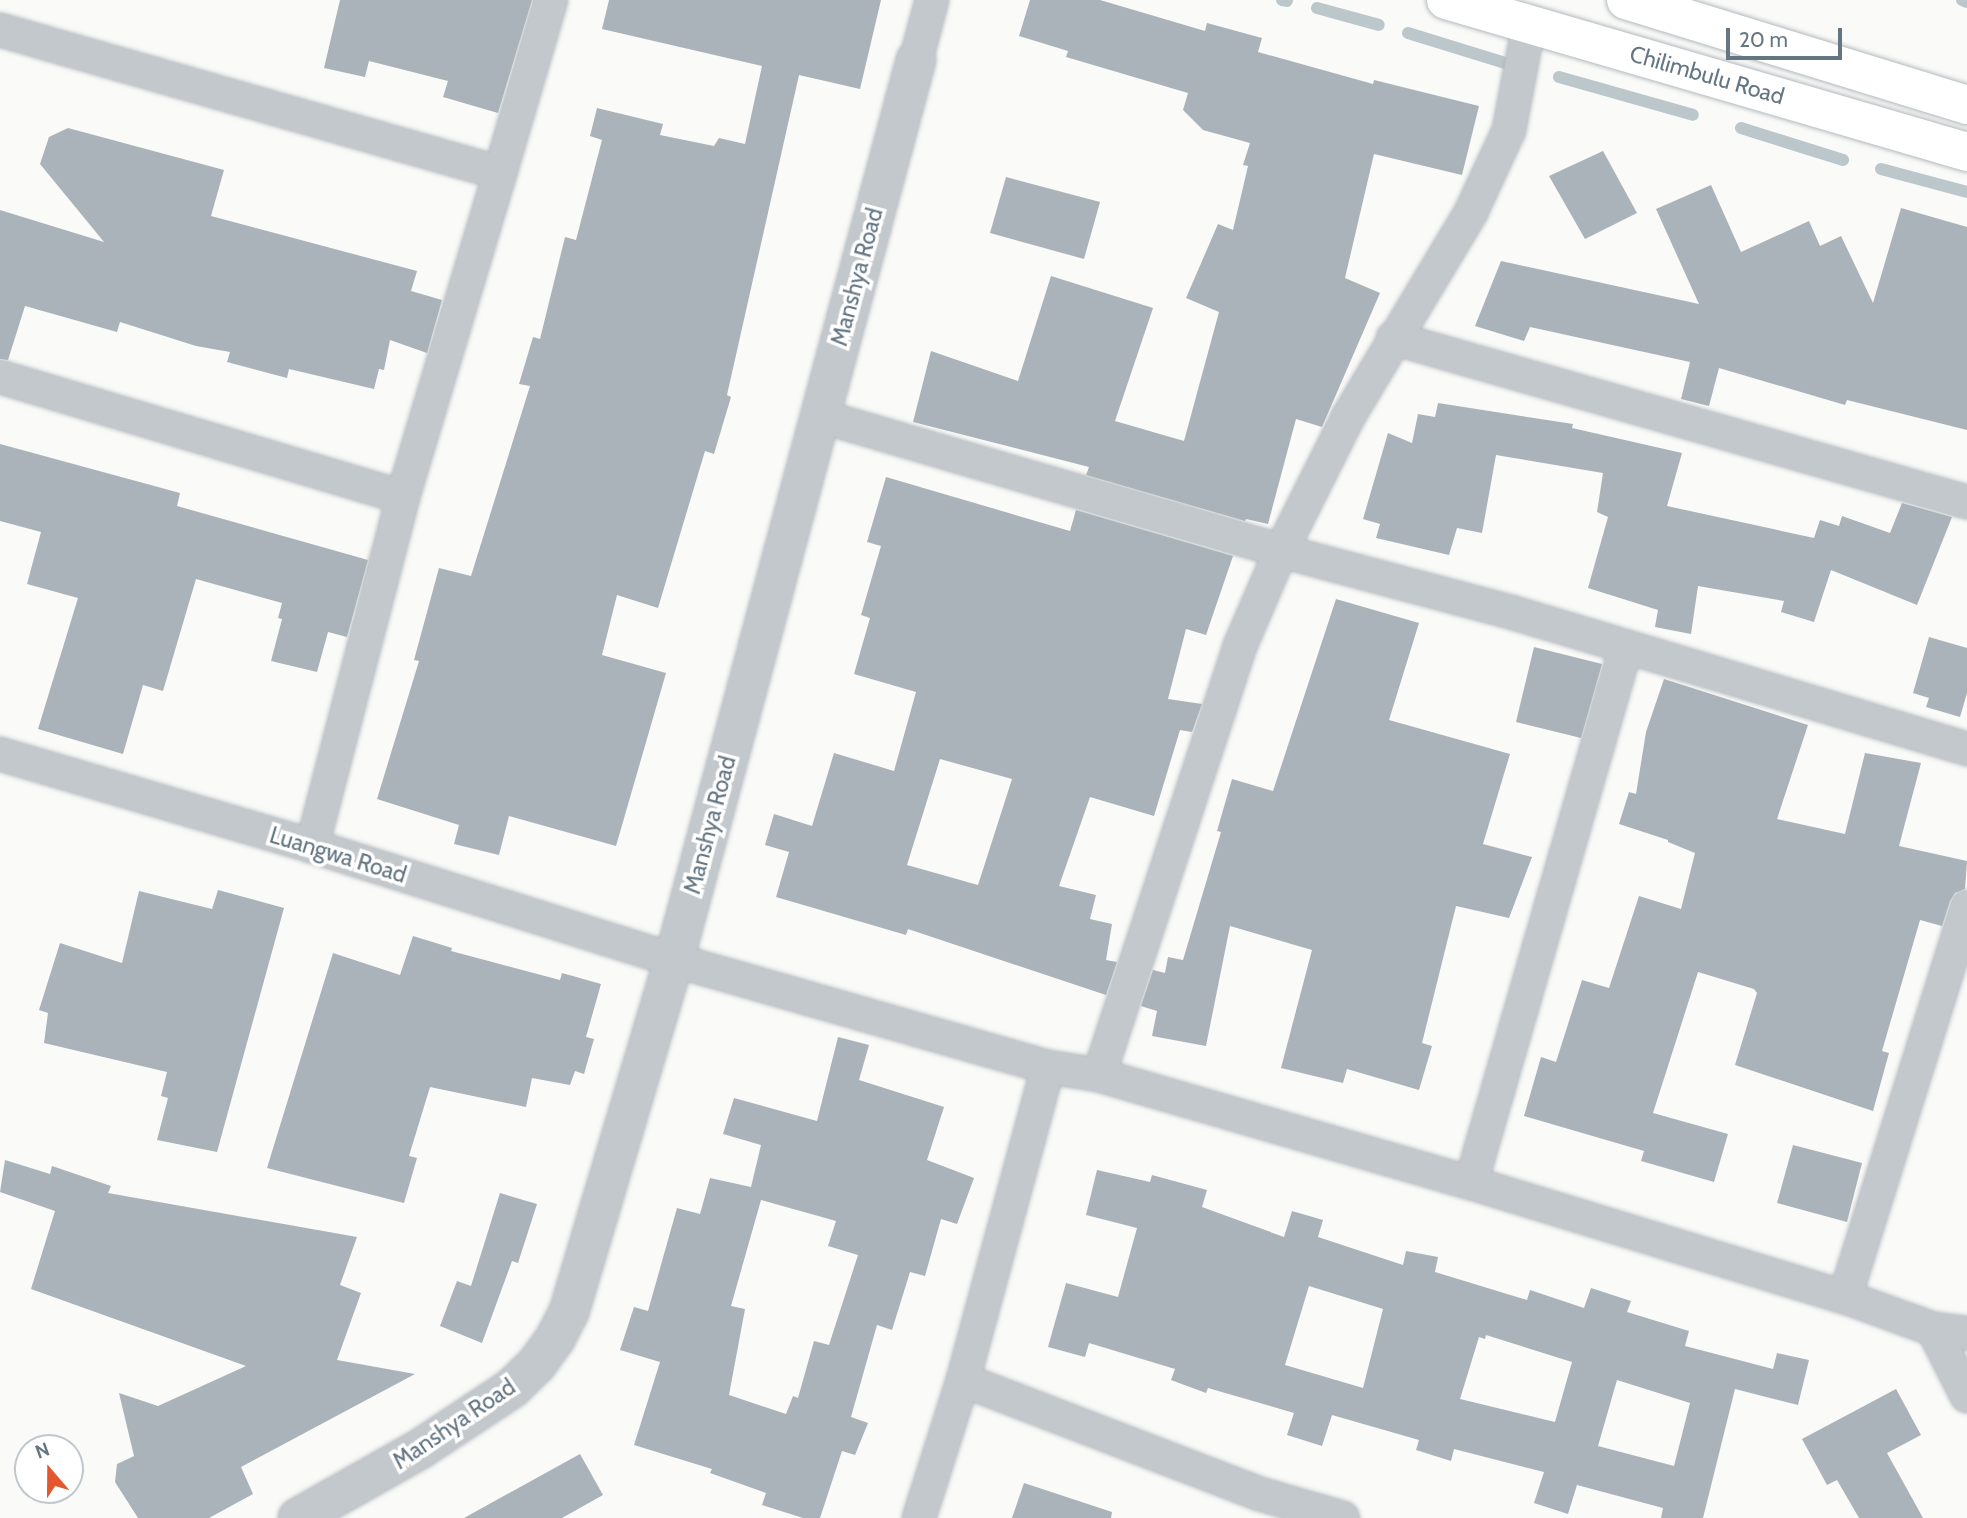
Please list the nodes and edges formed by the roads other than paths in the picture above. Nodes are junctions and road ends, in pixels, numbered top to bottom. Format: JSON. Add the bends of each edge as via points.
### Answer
{"nodes":[{"id":1,"x":551,"y":0,"type":"edge"},
{"id":2,"x":932,"y":0,"type":"edge"},
{"id":3,"x":1446,"y":0,"type":"edge"},
{"id":4,"x":1626,"y":0,"type":"edge"},
{"id":5,"x":1529,"y":24,"type":"junction"},
{"id":6,"x":0,"y":30,"type":"edge"},
{"id":7,"x":916,"y":60,"type":"joint"},
{"id":8,"x":1967,"y":105,"type":"edge"},
{"id":9,"x":1967,"y":152,"type":"edge"},
{"id":10,"x":500,"y":173,"type":"junction"},
{"id":11,"x":1393,"y":338,"type":"junction"},
{"id":12,"x":0,"y":377,"type":"edge"},
{"id":13,"x":820,"y":416,"type":"junction"},
{"id":14,"x":403,"y":497,"type":"junction"},
{"id":15,"x":1967,"y":502,"type":"edge"},
{"id":16,"x":1281,"y":551,"type":"junction"},
{"id":17,"x":1626,"y":647,"type":"junction"},
{"id":18,"x":1967,"y":749,"type":"edge"},
{"id":19,"x":0,"y":754,"type":"edge"},
{"id":20,"x":312,"y":846,"type":"junction"},
{"id":21,"x":1967,"y":907,"type":"edge"},
{"id":22,"x":674,"y":960,"type":"junction"},
{"id":23,"x":1048,"y":1067,"type":"junction"},
{"id":24,"x":1099,"y":1075,"type":"junction"},
{"id":25,"x":1471,"y":1183,"type":"junction"},
{"id":26,"x":1844,"y":1297,"type":"junction"},
{"id":27,"x":1933,"y":1329,"type":"junction"},
{"id":28,"x":1967,"y":1333,"type":"edge"},
{"id":29,"x":963,"y":1380,"type":"junction"},
{"id":30,"x":1967,"y":1396,"type":"edge"},
{"id":31,"x":1258,"y":1506,"type":"edge"},
{"id":32,"x":344,"y":1507,"type":"edge"},
{"id":33,"x":298,"y":1518,"type":"edge"},
{"id":34,"x":919,"y":1518,"type":"edge"},
{"id":35,"x":1343,"y":1518,"type":"edge"}],
"edges":[{"from":1,"to":10,"type":"street"},
{"from":2,"to":7,"type":"street","name":"Manshya Road"},
{"from":3,"to":5,"type":"main road","name":"Chilimbulu Road"},
{"from":4,"to":8,"type":"main road","name":"Chilimbulu Road"},
{"from":5,"to":9,"type":"main road","name":"Chilimbulu Road"},
{"from":5,"to":11,"type":"street","via":[[1509,130],[1471,212]]},
{"from":6,"to":10,"type":"street"},
{"from":7,"to":13,"type":"street","name":"Manshya Road"},
{"from":10,"to":14,"type":"street"},
{"from":11,"to":15,"type":"street"},
{"from":11,"to":16,"type":"street","via":[[1348,416]]},
{"from":12,"to":14,"type":"street"},
{"from":13,"to":16,"type":"street"},
{"from":13,"to":22,"type":"street","name":"Manshya Road"},
{"from":14,"to":20,"type":"street"},
{"from":16,"to":17,"type":"street"},
{"from":16,"to":24,"type":"street","via":[[1240,646]]},
{"from":17,"to":18,"type":"street"},
{"from":17,"to":25,"type":"street"},
{"from":19,"to":20,"type":"street","name":"Luangwa Road"},
{"from":20,"to":22,"type":"street","name":"Luangwa Road"},
{"from":21,"to":26,"type":"street"},
{"from":22,"to":23,"type":"street","name":"Luangwa Road"},
{"from":22,"to":32,"type":"street","name":"Manshya Road","via":[[569,1311],[555,1339],[536,1365],[485,1408]]},
{"from":23,"to":24,"type":"street","name":"Luangwa Road"},
{"from":23,"to":29,"type":"street"},
{"from":24,"to":25,"type":"street","name":"Luangwa Road"},
{"from":25,"to":26,"type":"street","name":"Luangwa Road"},
{"from":26,"to":27,"type":"street","name":"Luangwa Road"},
{"from":27,"to":28,"type":"street","name":"Luangwa Road"},
{"from":27,"to":30,"type":"street"},
{"from":29,"to":31,"type":"street"},
{"from":29,"to":34,"type":"street"},
{"from":31,"to":35,"type":"street"},
{"from":32,"to":33,"type":"street","name":"Manshya Road"}]}
